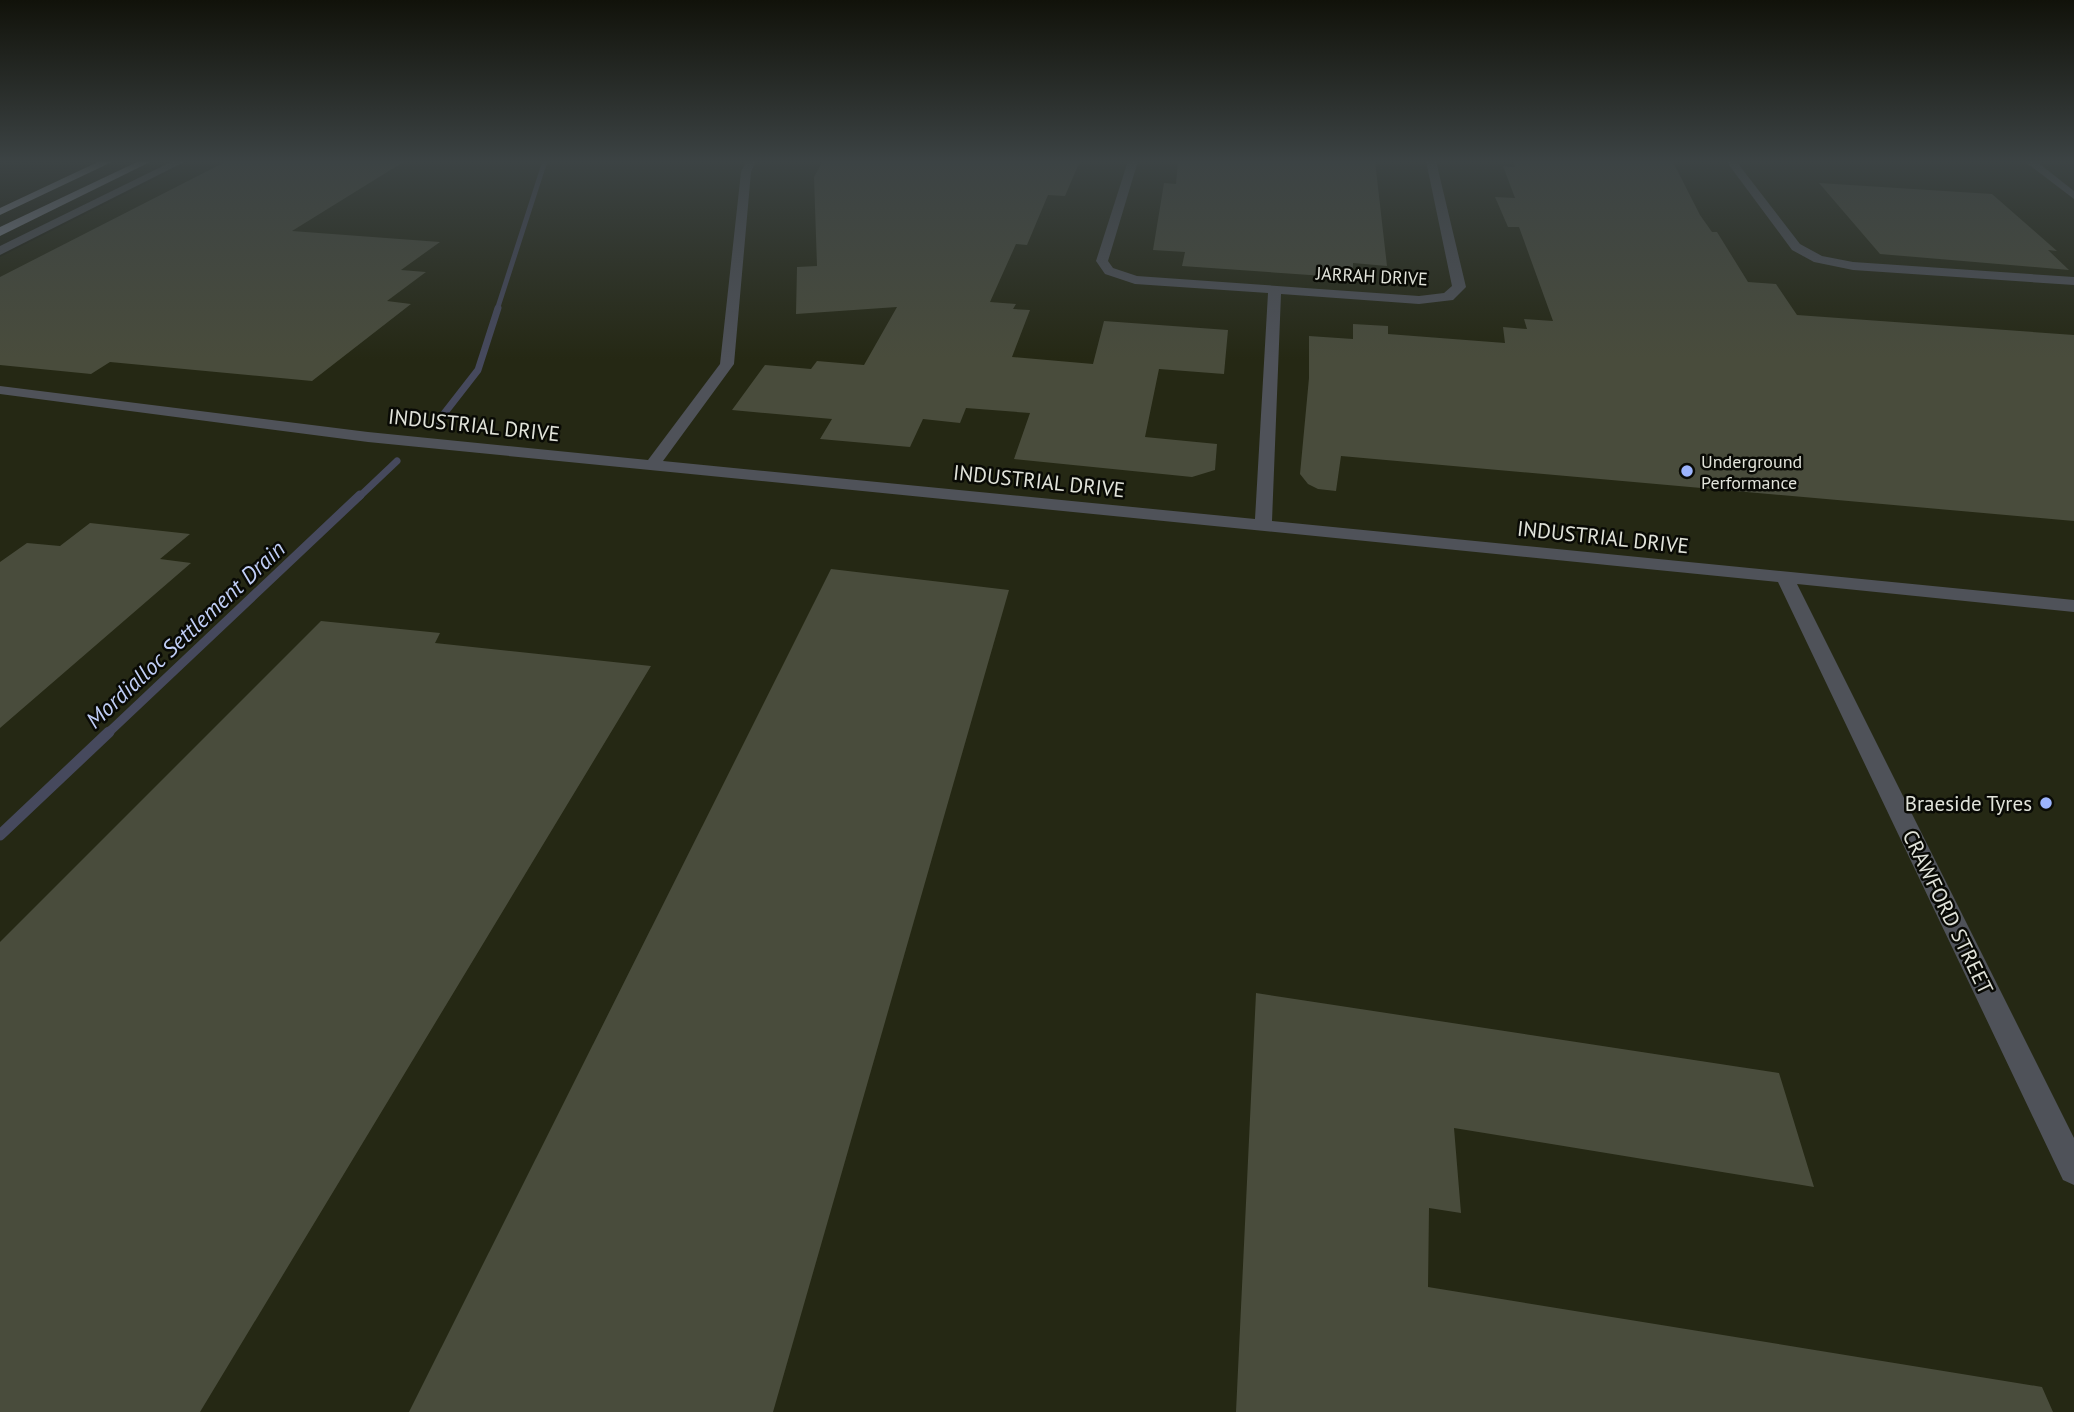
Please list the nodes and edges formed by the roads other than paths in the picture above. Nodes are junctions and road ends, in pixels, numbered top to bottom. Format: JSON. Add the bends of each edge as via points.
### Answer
{"nodes":[{"id":1,"x":48,"y":227,"type":"edge"},
{"id":2,"x":741,"y":227,"type":"edge"},
{"id":3,"x":1113,"y":227,"type":"edge"},
{"id":4,"x":1446,"y":227,"type":"edge"},
{"id":5,"x":1781,"y":227,"type":"edge"},
{"id":6,"x":0,"y":251,"type":"edge"},
{"id":7,"x":2074,"y":281,"type":"edge"},
{"id":8,"x":1275,"y":290,"type":"junction"},
{"id":9,"x":0,"y":390,"type":"edge"},
{"id":10,"x":652,"y":465,"type":"junction"},
{"id":11,"x":1263,"y":527,"type":"junction"},
{"id":12,"x":1785,"y":578,"type":"junction"},
{"id":13,"x":2074,"y":606,"type":"edge"},
{"id":14,"x":2074,"y":1170,"type":"edge"}],
"edges":[{"from":1,"to":6,"type":"street"},
{"from":2,"to":10,"type":"street","via":[[727,364]]},
{"from":3,"to":8,"type":"street","name":"JARRAH DRIVE","via":[[1102,261],[1109,271],[1135,280]]},
{"from":4,"to":8,"type":"street","name":"JARRAH DRIVE","via":[[1459,287],[1448,297],[1419,300]]},
{"from":5,"to":7,"type":"street","via":[[1796,247],[1818,259],[1853,267]]},
{"from":8,"to":11,"type":"street"},
{"from":9,"to":10,"type":"street","name":"INDUSTRIAL DRIVE","via":[[368,437]]},
{"from":10,"to":11,"type":"street","name":"INDUSTRIAL DRIVE"},
{"from":11,"to":12,"type":"street","name":"INDUSTRIAL DRIVE"},
{"from":12,"to":13,"type":"street","name":"INDUSTRIAL DRIVE"},
{"from":12,"to":14,"type":"street","name":"CRAWFORD STREET"}]}
